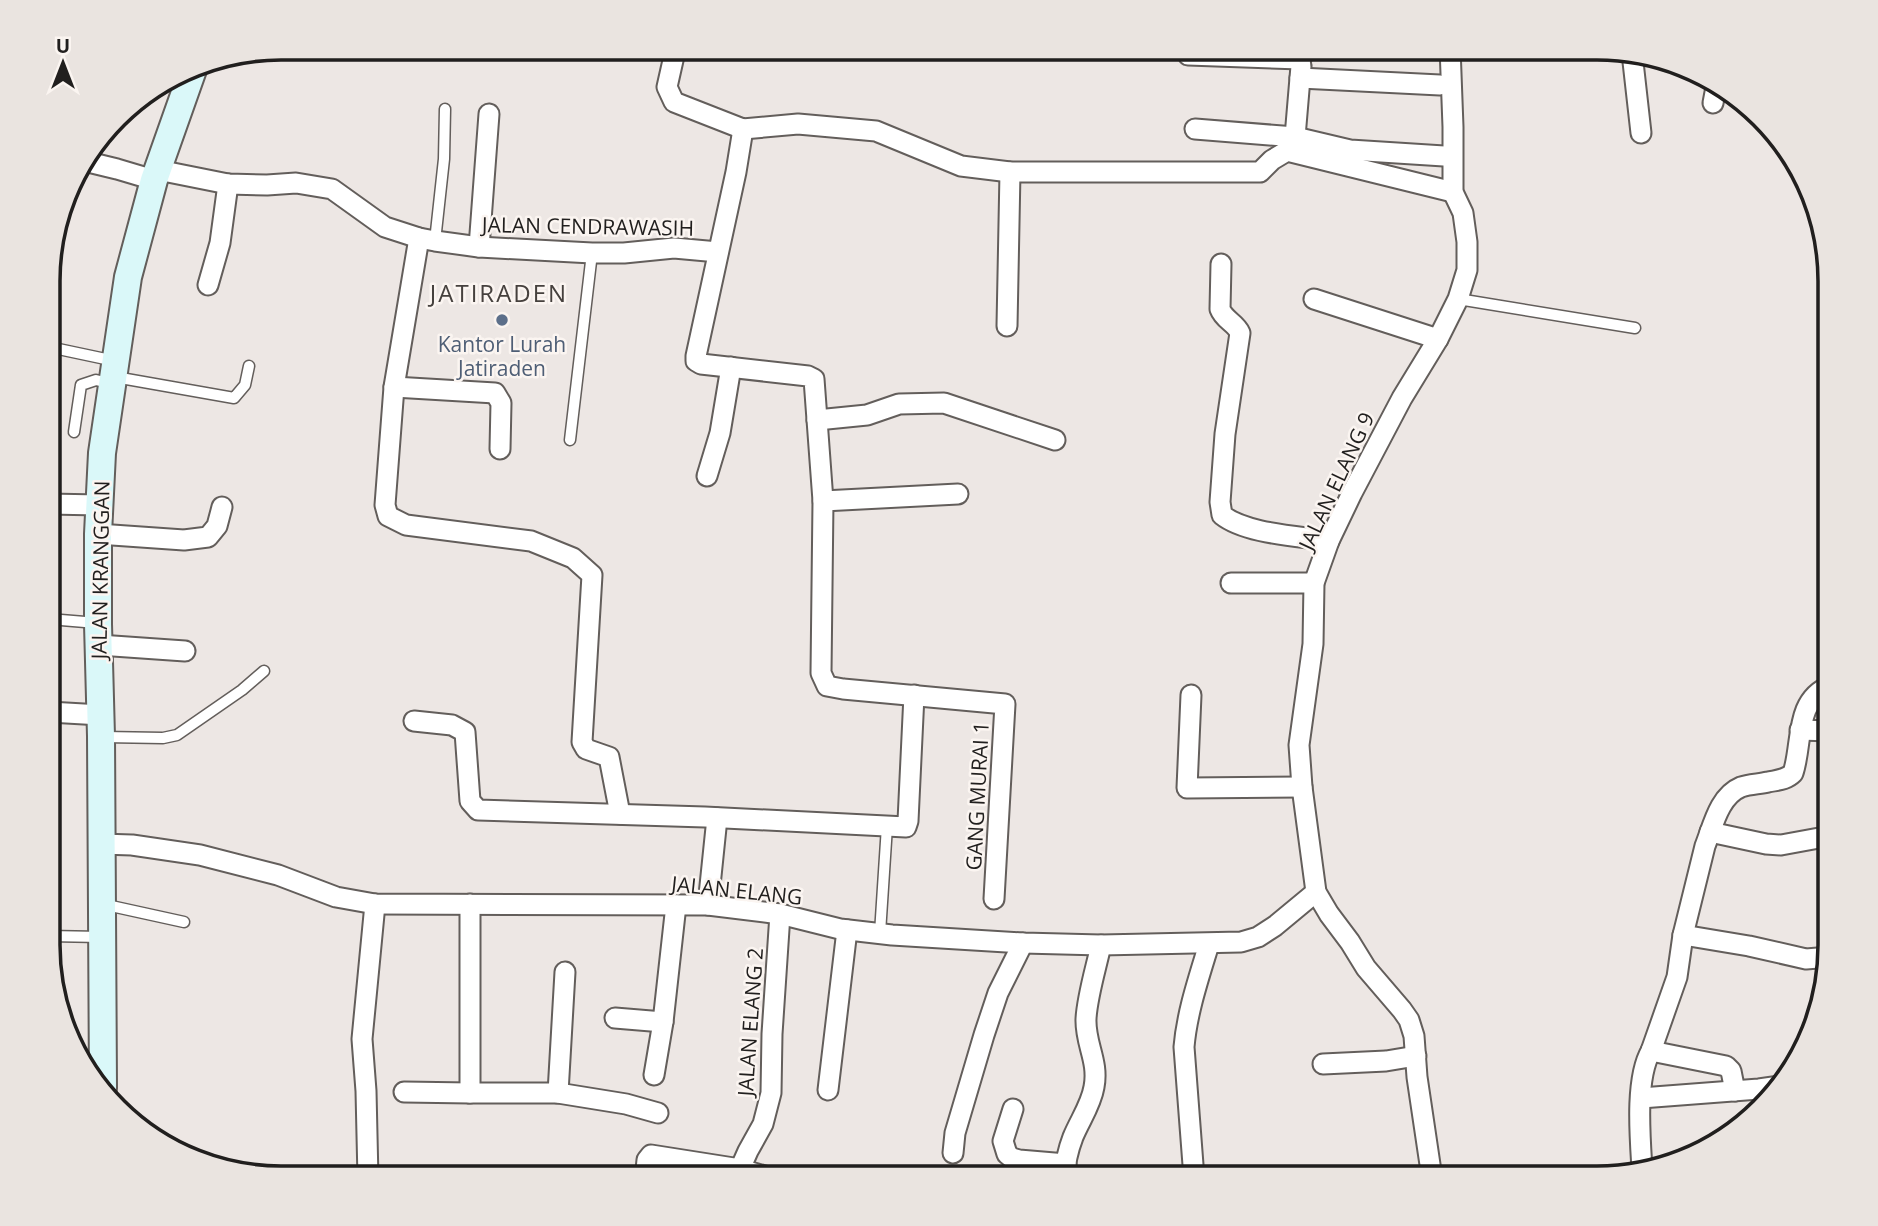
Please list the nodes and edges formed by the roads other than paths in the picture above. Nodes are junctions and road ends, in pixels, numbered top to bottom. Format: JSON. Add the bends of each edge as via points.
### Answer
{"nodes":[{"id":1,"x":673,"y":60,"type":"edge"},
{"id":2,"x":1282,"y":60,"type":"edge"},
{"id":3,"x":1451,"y":60,"type":"edge"},
{"id":4,"x":1301,"y":61,"type":"edge"},
{"id":5,"x":1633,"y":63,"type":"edge"},
{"id":6,"x":190,"y":79,"type":"edge"},
{"id":7,"x":1440,"y":85,"type":"dead end"},
{"id":8,"x":1715,"y":94,"type":"edge"},
{"id":9,"x":1713,"y":103,"type":"dead end"},
{"id":10,"x":445,"y":110,"type":"dead end"},
{"id":11,"x":489,"y":114,"type":"dead end"},
{"id":12,"x":743,"y":130,"type":"junction"},
{"id":13,"x":1195,"y":130,"type":"dead end"},
{"id":14,"x":1641,"y":133,"type":"dead end"},
{"id":15,"x":1296,"y":137,"type":"junction"},
{"id":16,"x":1444,"y":156,"type":"dead end"},
{"id":17,"x":93,"y":164,"type":"edge"},
{"id":18,"x":1010,"y":172,"type":"junction"},
{"id":19,"x":156,"y":175,"type":"junction"},
{"id":20,"x":228,"y":184,"type":"junction"},
{"id":21,"x":1453,"y":192,"type":"junction"},
{"id":22,"x":427,"y":240,"type":"junction"},
{"id":23,"x":479,"y":247,"type":"junction"},
{"id":24,"x":718,"y":252,"type":"junction"},
{"id":25,"x":592,"y":253,"type":"junction"},
{"id":26,"x":1221,"y":264,"type":"dead end"},
{"id":27,"x":208,"y":285,"type":"dead end"},
{"id":28,"x":1314,"y":299,"type":"dead end"},
{"id":29,"x":1458,"y":299,"type":"junction"},
{"id":30,"x":1007,"y":326,"type":"dead end"},
{"id":31,"x":1635,"y":328,"type":"dead end"},
{"id":32,"x":1438,"y":339,"type":"junction"},
{"id":33,"x":60,"y":352,"type":"edge"},
{"id":34,"x":249,"y":366,"type":"dead end"},
{"id":35,"x":731,"y":367,"type":"junction"},
{"id":36,"x":113,"y":374,"type":"junction"},
{"id":37,"x":394,"y":387,"type":"junction"},
{"id":38,"x":817,"y":421,"type":"junction"},
{"id":39,"x":75,"y":432,"type":"dead end"},
{"id":40,"x":570,"y":440,"type":"dead end"},
{"id":41,"x":1055,"y":440,"type":"dead end"},
{"id":42,"x":500,"y":449,"type":"dead end"},
{"id":43,"x":707,"y":476,"type":"dead end"},
{"id":44,"x":958,"y":494,"type":"dead end"},
{"id":45,"x":823,"y":501,"type":"junction"},
{"id":46,"x":60,"y":504,"type":"edge"},
{"id":47,"x":99,"y":505,"type":"junction"},
{"id":48,"x":222,"y":507,"type":"dead end"},
{"id":49,"x":98,"y":534,"type":"junction"},
{"id":50,"x":1329,"y":541,"type":"junction"},
{"id":51,"x":1231,"y":583,"type":"dead end"},
{"id":52,"x":1314,"y":583,"type":"junction"},
{"id":53,"x":60,"y":622,"type":"edge"},
{"id":54,"x":99,"y":634,"type":"junction"},
{"id":55,"x":185,"y":651,"type":"dead end"},
{"id":56,"x":264,"y":671,"type":"dead end"},
{"id":57,"x":914,"y":695,"type":"junction"},
{"id":58,"x":1191,"y":695,"type":"dead end"},
{"id":59,"x":1818,"y":695,"type":"edge"},
{"id":60,"x":60,"y":715,"type":"edge"},
{"id":61,"x":414,"y":721,"type":"dead end"},
{"id":62,"x":107,"y":730,"type":"junction"},
{"id":63,"x":1800,"y":730,"type":"junction"},
{"id":64,"x":1818,"y":731,"type":"edge"},
{"id":65,"x":1302,"y":788,"type":"junction"},
{"id":66,"x":620,"y":814,"type":"junction"},
{"id":67,"x":717,"y":818,"type":"junction"},
{"id":68,"x":887,"y":826,"type":"junction"},
{"id":69,"x":1710,"y":832,"type":"junction"},
{"id":70,"x":1818,"y":838,"type":"edge"},
{"id":71,"x":101,"y":844,"type":"junction"},
{"id":72,"x":1317,"y":892,"type":"junction"},
{"id":73,"x":994,"y":899,"type":"dead end"},
{"id":74,"x":101,"y":904,"type":"junction"},
{"id":75,"x":375,"y":904,"type":"junction"},
{"id":76,"x":470,"y":904,"type":"junction"},
{"id":77,"x":676,"y":905,"type":"junction"},
{"id":78,"x":708,"y":905,"type":"junction"},
{"id":79,"x":780,"y":914,"type":"junction"},
{"id":80,"x":184,"y":922,"type":"dead end"},
{"id":81,"x":847,"y":930,"type":"junction"},
{"id":82,"x":880,"y":933,"type":"junction"},
{"id":83,"x":1683,"y":935,"type":"junction"},
{"id":84,"x":60,"y":936,"type":"edge"},
{"id":85,"x":101,"y":937,"type":"junction"},
{"id":86,"x":1023,"y":943,"type":"junction"},
{"id":87,"x":1209,"y":944,"type":"junction"},
{"id":88,"x":1101,"y":945,"type":"junction"},
{"id":89,"x":1818,"y":958,"type":"edge"},
{"id":90,"x":565,"y":972,"type":"dead end"},
{"id":91,"x":615,"y":1018,"type":"dead end"},
{"id":92,"x":663,"y":1021,"type":"junction"},
{"id":93,"x":1651,"y":1051,"type":"junction"},
{"id":94,"x":1416,"y":1056,"type":"junction"},
{"id":95,"x":1323,"y":1064,"type":"dead end"},
{"id":96,"x":654,"y":1075,"type":"dead end"},
{"id":97,"x":103,"y":1077,"type":"edge"},
{"id":98,"x":828,"y":1090,"type":"dead end"},
{"id":99,"x":1735,"y":1091,"type":"junction"},
{"id":100,"x":404,"y":1093,"type":"dead end"},
{"id":101,"x":470,"y":1093,"type":"junction"},
{"id":102,"x":558,"y":1094,"type":"junction"},
{"id":103,"x":1759,"y":1097,"type":"edge"},
{"id":104,"x":1641,"y":1098,"type":"junction"},
{"id":105,"x":1013,"y":1109,"type":"dead end"},
{"id":106,"x":658,"y":1113,"type":"dead end"},
{"id":107,"x":953,"y":1153,"type":"dead end"},
{"id":108,"x":1642,"y":1162,"type":"edge"},
{"id":109,"x":368,"y":1166,"type":"edge"},
{"id":110,"x":646,"y":1166,"type":"edge"},
{"id":111,"x":721,"y":1166,"type":"edge"},
{"id":112,"x":741,"y":1166,"type":"edge"},
{"id":113,"x":1044,"y":1166,"type":"edge"},
{"id":114,"x":1066,"y":1166,"type":"edge"},
{"id":115,"x":1193,"y":1166,"type":"edge"},
{"id":116,"x":1430,"y":1166,"type":"edge"}],
"edges":[{"from":1,"to":12,"type":"street","via":[[667,87],[674,102]]},
{"from":2,"to":4,"type":"street"},
{"from":3,"to":21,"type":"street"},
{"from":4,"to":7,"type":"street"},
{"from":4,"to":15,"type":"street"},
{"from":5,"to":14,"type":"street"},
{"from":6,"to":19,"type":"main road","name":"JALAN KRANGGAN"},
{"from":8,"to":9,"type":"street"},
{"from":10,"to":22,"type":"lane","via":[[444,159]]},
{"from":11,"to":23,"type":"street"},
{"from":12,"to":18,"type":"street","via":[[798,124],[876,131],[961,166]]},
{"from":12,"to":24,"type":"street"},
{"from":13,"to":15,"type":"street"},
{"from":15,"to":16,"type":"street","via":[[1350,150]]},
{"from":17,"to":19,"type":"street","name":"JALAN CENDRAWASIH"},
{"from":18,"to":21,"type":"street","via":[[1260,172],[1287,151]]},
{"from":18,"to":30,"type":"street"},
{"from":19,"to":20,"type":"street","name":"JALAN CENDRAWASIH"},
{"from":19,"to":36,"type":"main road","name":"JALAN KRANGGAN","via":[[128,276]]},
{"from":20,"to":22,"type":"street","name":"JALAN CENDRAWASIH","via":[[296,183],[332,189],[385,226]]},
{"from":20,"to":27,"type":"street","via":[[220,243]]},
{"from":21,"to":29,"type":"street","name":"JALAN ELANG 9","via":[[1463,213],[1468,242],[1467,270]]},
{"from":22,"to":23,"type":"street","name":"JALAN CENDRAWASIH"},
{"from":22,"to":37,"type":"street"},
{"from":23,"to":25,"type":"street","name":"JALAN CENDRAWASIH"},
{"from":24,"to":25,"type":"street","name":"JALAN CENDRAWASIH","via":[[674,248]]},
{"from":24,"to":35,"type":"street","name":"JALAN CENDRAWASIH","via":[[696,361]]},
{"from":25,"to":40,"type":"lane"},
{"from":26,"to":50,"type":"street","via":[[1220,309],[1240,333],[1225,434],[1222,515],[1254,530]]},
{"from":28,"to":32,"type":"street"},
{"from":29,"to":31,"type":"lane"},
{"from":29,"to":32,"type":"street","name":"JALAN ELANG 9"},
{"from":32,"to":50,"type":"street","name":"JALAN ELANG 9","via":[[1395,410]]},
{"from":33,"to":36,"type":"lane"},
{"from":34,"to":36,"type":"lane","via":[[245,385],[233,398]]},
{"from":35,"to":38,"type":"street","name":"JALAN CENDRAWASIH","via":[[814,379]]},
{"from":35,"to":43,"type":"street"},
{"from":36,"to":39,"type":"lane","via":[[81,385]]},
{"from":36,"to":47,"type":"main road","name":"JALAN KRANGGAN"},
{"from":37,"to":42,"type":"street","via":[[495,393],[501,403]]},
{"from":37,"to":66,"type":"street","via":[[385,505],[388,516],[406,525],[531,541],[573,558],[592,575],[582,742],[586,749],[609,757]]},
{"from":38,"to":41,"type":"street","via":[[867,415],[899,404],[944,403]]},
{"from":38,"to":45,"type":"street","name":"JALAN CENDRAWASIH"},
{"from":44,"to":45,"type":"street"},
{"from":45,"to":57,"type":"street","name":"JALAN CENDRAWASIH","via":[[823,680],[827,686],[843,689]]},
{"from":46,"to":47,"type":"street"},
{"from":47,"to":49,"type":"main road","name":"JALAN KRANGGAN"},
{"from":48,"to":49,"type":"street","via":[[217,526],[208,537],[184,540]]},
{"from":49,"to":54,"type":"main road","name":"JALAN KRANGGAN"},
{"from":50,"to":52,"type":"street","name":"JALAN ELANG 9"},
{"from":51,"to":52,"type":"street"},
{"from":52,"to":65,"type":"street","name":"JALAN ELANG 9","via":[[1313,644],[1299,746]]},
{"from":53,"to":54,"type":"lane"},
{"from":54,"to":55,"type":"street"},
{"from":54,"to":62,"type":"main road","name":"JALAN KRANGGAN"},
{"from":56,"to":62,"type":"lane","via":[[177,735],[163,738]]},
{"from":57,"to":68,"type":"street","via":[[908,821],[906,827]]},
{"from":57,"to":73,"type":"street","name":"GANG MURAI 1","via":[[1004,704]]},
{"from":58,"to":65,"type":"street","via":[[1187,788]]},
{"from":59,"to":63,"type":"street"},
{"from":60,"to":62,"type":"street"},
{"from":61,"to":66,"type":"street","via":[[452,725],[465,732],[470,801],[478,810]]},
{"from":62,"to":71,"type":"main road","name":"JALAN KRANGGAN"},
{"from":63,"to":64,"type":"street"},
{"from":63,"to":69,"type":"street","via":[[1793,773],[1731,793]]},
{"from":65,"to":72,"type":"street","name":"JALAN ELANG 9"},
{"from":66,"to":67,"type":"street"},
{"from":67,"to":68,"type":"street"},
{"from":67,"to":78,"type":"street"},
{"from":68,"to":82,"type":"lane"},
{"from":69,"to":70,"type":"street","via":[[1781,845]]},
{"from":69,"to":83,"type":"street"},
{"from":71,"to":74,"type":"main road","name":"JALAN KRANGGAN"},
{"from":71,"to":75,"type":"street","name":"JALAN ELANG","via":[[200,855],[278,875],[336,897]]},
{"from":72,"to":87,"type":"street","name":"JALAN ELANG","via":[[1258,937]]},
{"from":72,"to":94,"type":"street","via":[[1366,968],[1409,1020]]},
{"from":74,"to":80,"type":"lane"},
{"from":74,"to":85,"type":"main road","name":"JALAN KRANGGAN"},
{"from":75,"to":76,"type":"street","name":"JALAN ELANG"},
{"from":75,"to":109,"type":"street","via":[[362,1039]]},
{"from":76,"to":77,"type":"street","name":"JALAN ELANG"},
{"from":76,"to":101,"type":"street"},
{"from":77,"to":78,"type":"street","name":"JALAN ELANG"},
{"from":77,"to":92,"type":"street"},
{"from":78,"to":79,"type":"street","name":"JALAN ELANG"},
{"from":79,"to":81,"type":"street","name":"JALAN ELANG"},
{"from":79,"to":112,"type":"street","name":"JALAN ELANG 2","via":[[771,1093],[763,1124]]},
{"from":81,"to":82,"type":"street","name":"JALAN ELANG"},
{"from":81,"to":98,"type":"street"},
{"from":82,"to":86,"type":"street","name":"JALAN ELANG"},
{"from":83,"to":89,"type":"street"},
{"from":83,"to":93,"type":"street","via":[[1676,977]]},
{"from":84,"to":85,"type":"lane"},
{"from":85,"to":97,"type":"main road","name":"JALAN KRANGGAN"},
{"from":86,"to":88,"type":"street","name":"JALAN ELANG"},
{"from":86,"to":107,"type":"street","via":[[991,1014]]},
{"from":87,"to":88,"type":"street","name":"JALAN ELANG"},
{"from":87,"to":115,"type":"street","via":[[1185,1033]]},
{"from":88,"to":114,"type":"street","via":[[1086,1018],[1095,1059],[1094,1088]]},
{"from":90,"to":102,"type":"street"},
{"from":91,"to":92,"type":"street"},
{"from":92,"to":96,"type":"street"},
{"from":93,"to":99,"type":"street","via":[[1726,1066]]},
{"from":93,"to":104,"type":"street","via":[[1645,1061]]},
{"from":94,"to":95,"type":"street"},
{"from":94,"to":116,"type":"street"},
{"from":99,"to":103,"type":"street"},
{"from":99,"to":104,"type":"street"},
{"from":100,"to":101,"type":"street"},
{"from":101,"to":102,"type":"street"},
{"from":102,"to":106,"type":"street"},
{"from":104,"to":108,"type":"street"},
{"from":105,"to":113,"type":"street","via":[[1003,1141],[1007,1154]]},
{"from":110,"to":111,"type":"street","via":[[651,1155]]}]}
